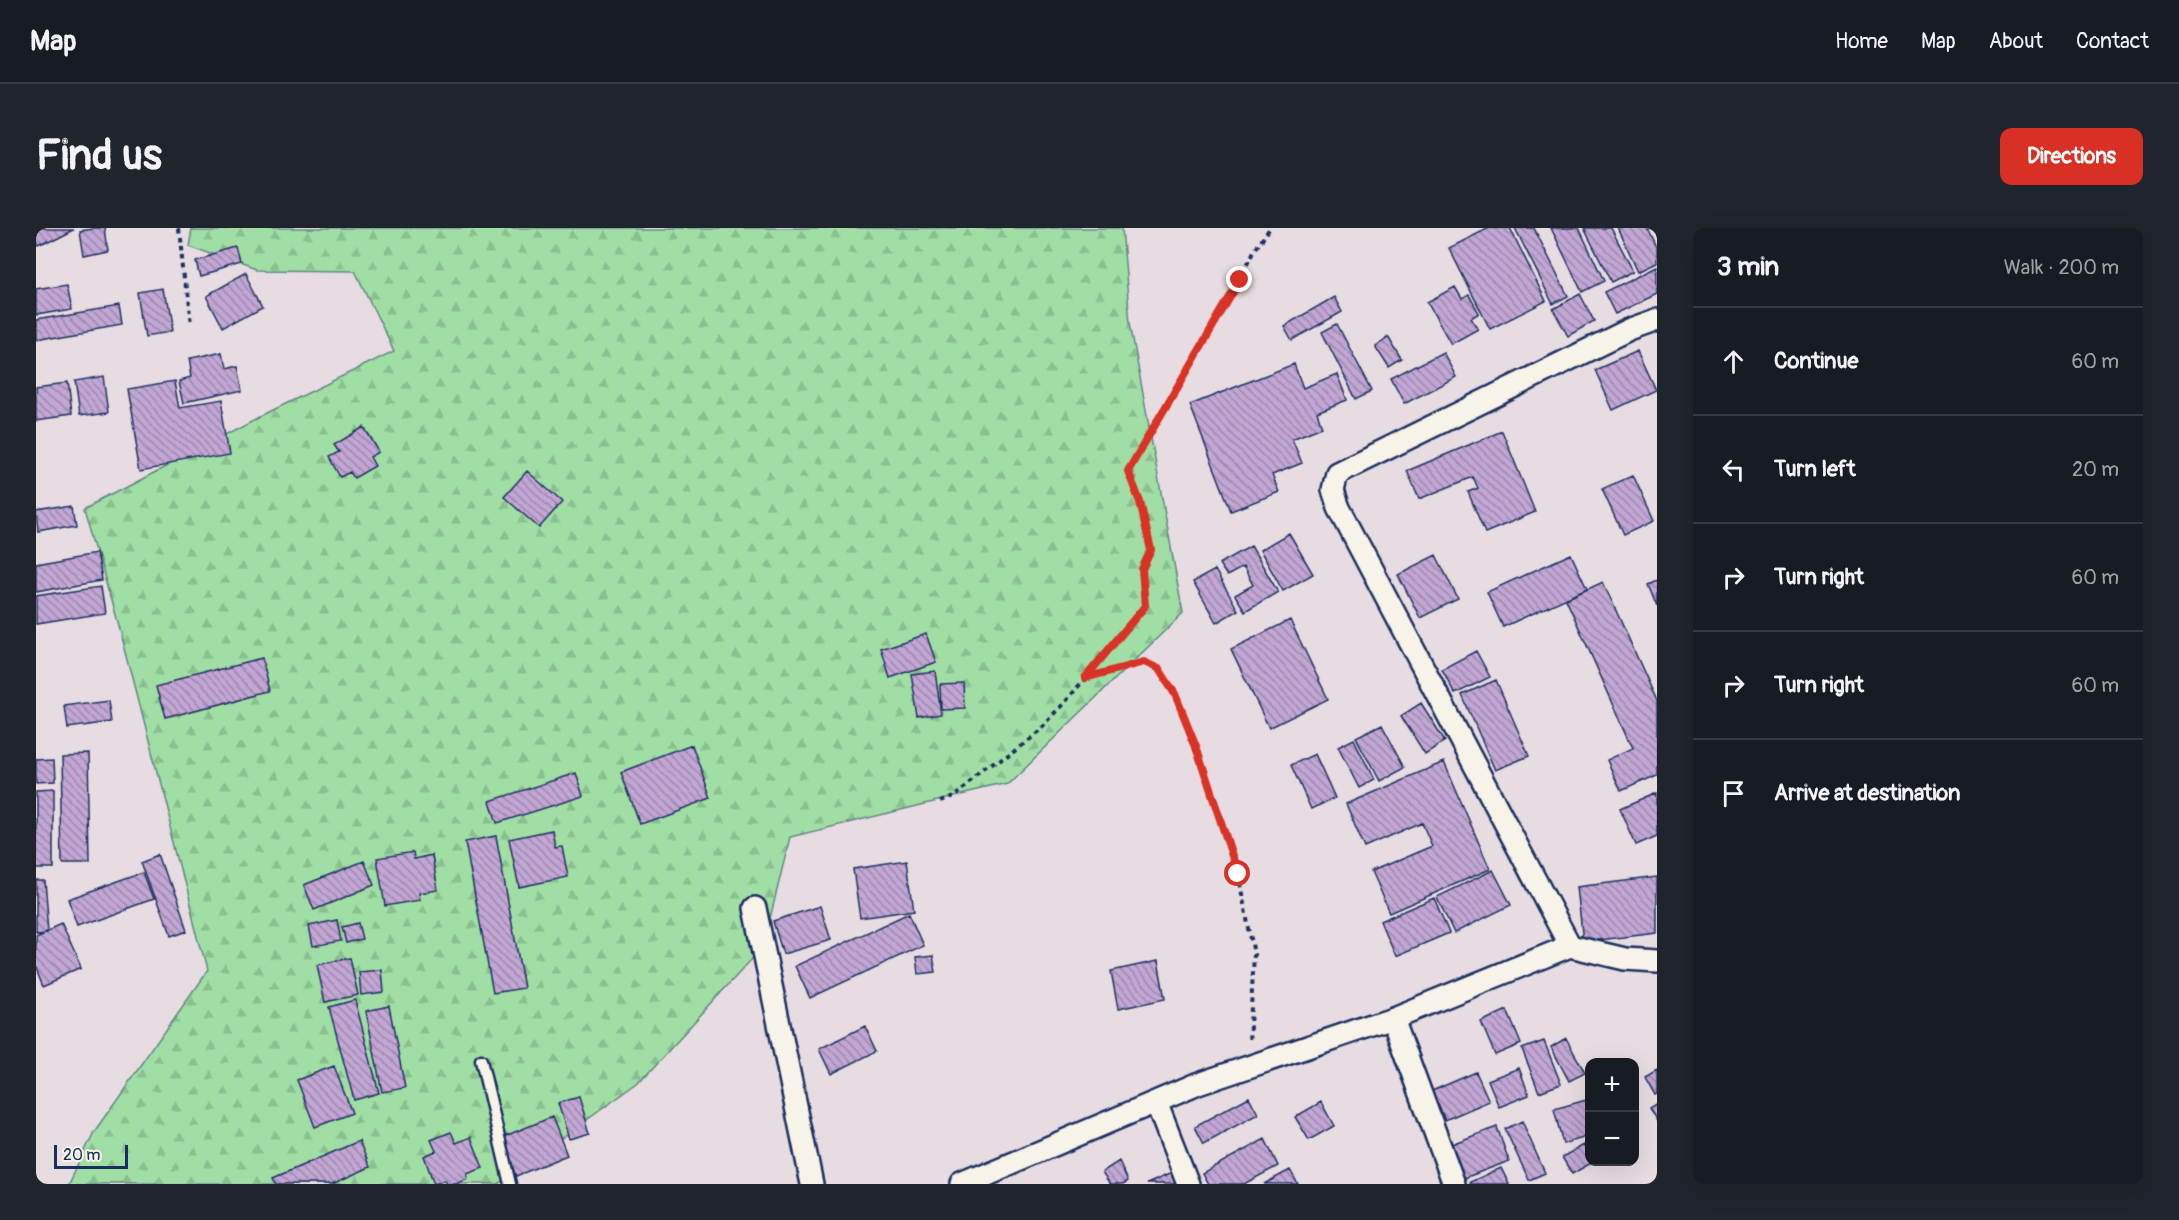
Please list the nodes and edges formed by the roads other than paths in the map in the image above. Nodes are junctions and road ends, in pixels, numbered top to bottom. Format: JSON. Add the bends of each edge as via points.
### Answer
{"nodes":[{"id":1,"x":1657,"y":320,"type":"edge"},
{"id":2,"x":755,"y":908,"type":"dead end"},
{"id":3,"x":1570,"y":946,"type":"junction"},
{"id":4,"x":1657,"y":961,"type":"edge"},
{"id":5,"x":1393,"y":1018,"type":"junction"},
{"id":6,"x":481,"y":1060,"type":"dead end"},
{"id":7,"x":1156,"y":1102,"type":"junction"},
{"id":8,"x":510,"y":1184,"type":"edge"},
{"id":9,"x":812,"y":1184,"type":"edge"},
{"id":10,"x":962,"y":1184,"type":"edge"},
{"id":11,"x":1188,"y":1184,"type":"edge"},
{"id":12,"x":1454,"y":1184,"type":"edge"}],
"edges":[{"from":1,"to":3,"type":"street","via":[[1629,330],[1337,473],[1333,490]]},
{"from":2,"to":9,"type":"street"},
{"from":3,"to":4,"type":"street","via":[[1625,959]]},
{"from":3,"to":5,"type":"street"},
{"from":5,"to":7,"type":"street"},
{"from":5,"to":12,"type":"street"},
{"from":6,"to":8,"type":"lane"},
{"from":7,"to":10,"type":"street"},
{"from":7,"to":11,"type":"street"}]}
